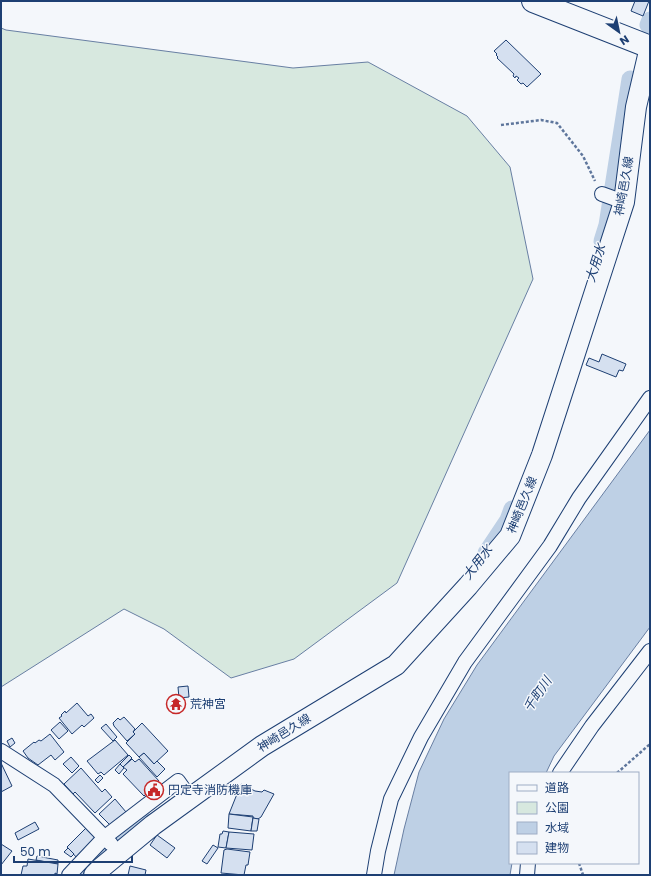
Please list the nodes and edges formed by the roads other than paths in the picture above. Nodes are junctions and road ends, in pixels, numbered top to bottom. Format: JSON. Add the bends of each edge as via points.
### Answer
{"nodes":[{"id":1,"x":533,"y":1,"type":"edge"},
{"id":2,"x":650,"y":47,"type":"edge"},
{"id":3,"x":602,"y":194,"type":"road end"},
{"id":4,"x":624,"y":202,"type":"junction"},
{"id":5,"x":650,"y":398,"type":"edge"},
{"id":6,"x":650,"y":651,"type":"edge"},
{"id":7,"x":1,"y":751,"type":"edge"},
{"id":8,"x":561,"y":772,"type":"edge"},
{"id":9,"x":112,"y":844,"type":"junction"},
{"id":10,"x":528,"y":864,"type":"edge"},
{"id":11,"x":69,"y":875,"type":"edge"},
{"id":12,"x":94,"y":875,"type":"edge"},
{"id":13,"x":374,"y":875,"type":"edge"},
{"id":14,"x":526,"y":875,"type":"edge"}],
"edges":[{"from":1,"to":2,"type":"main road"},
{"from":2,"to":4,"type":"main road","name":"神崎邑久線","via":[[636,107]]},
{"from":3,"to":4,"type":"street"},
{"from":4,"to":9,"type":"main road","name":"神崎邑久線","via":[[542,455],[510,536],[396,665],[186,792],[153,825]]},
{"from":5,"to":13,"type":"street","via":[[579,498],[550,546],[461,669],[421,737],[391,799]]},
{"from":6,"to":8,"type":"street","via":[[592,726]]},
{"from":7,"to":9,"type":"street","via":[[54,785]]},
{"from":9,"to":11,"type":"street"},
{"from":9,"to":12,"type":"main road","name":"神崎邑久線","via":[[101,868]]},
{"from":10,"to":14,"type":"street"}]}
